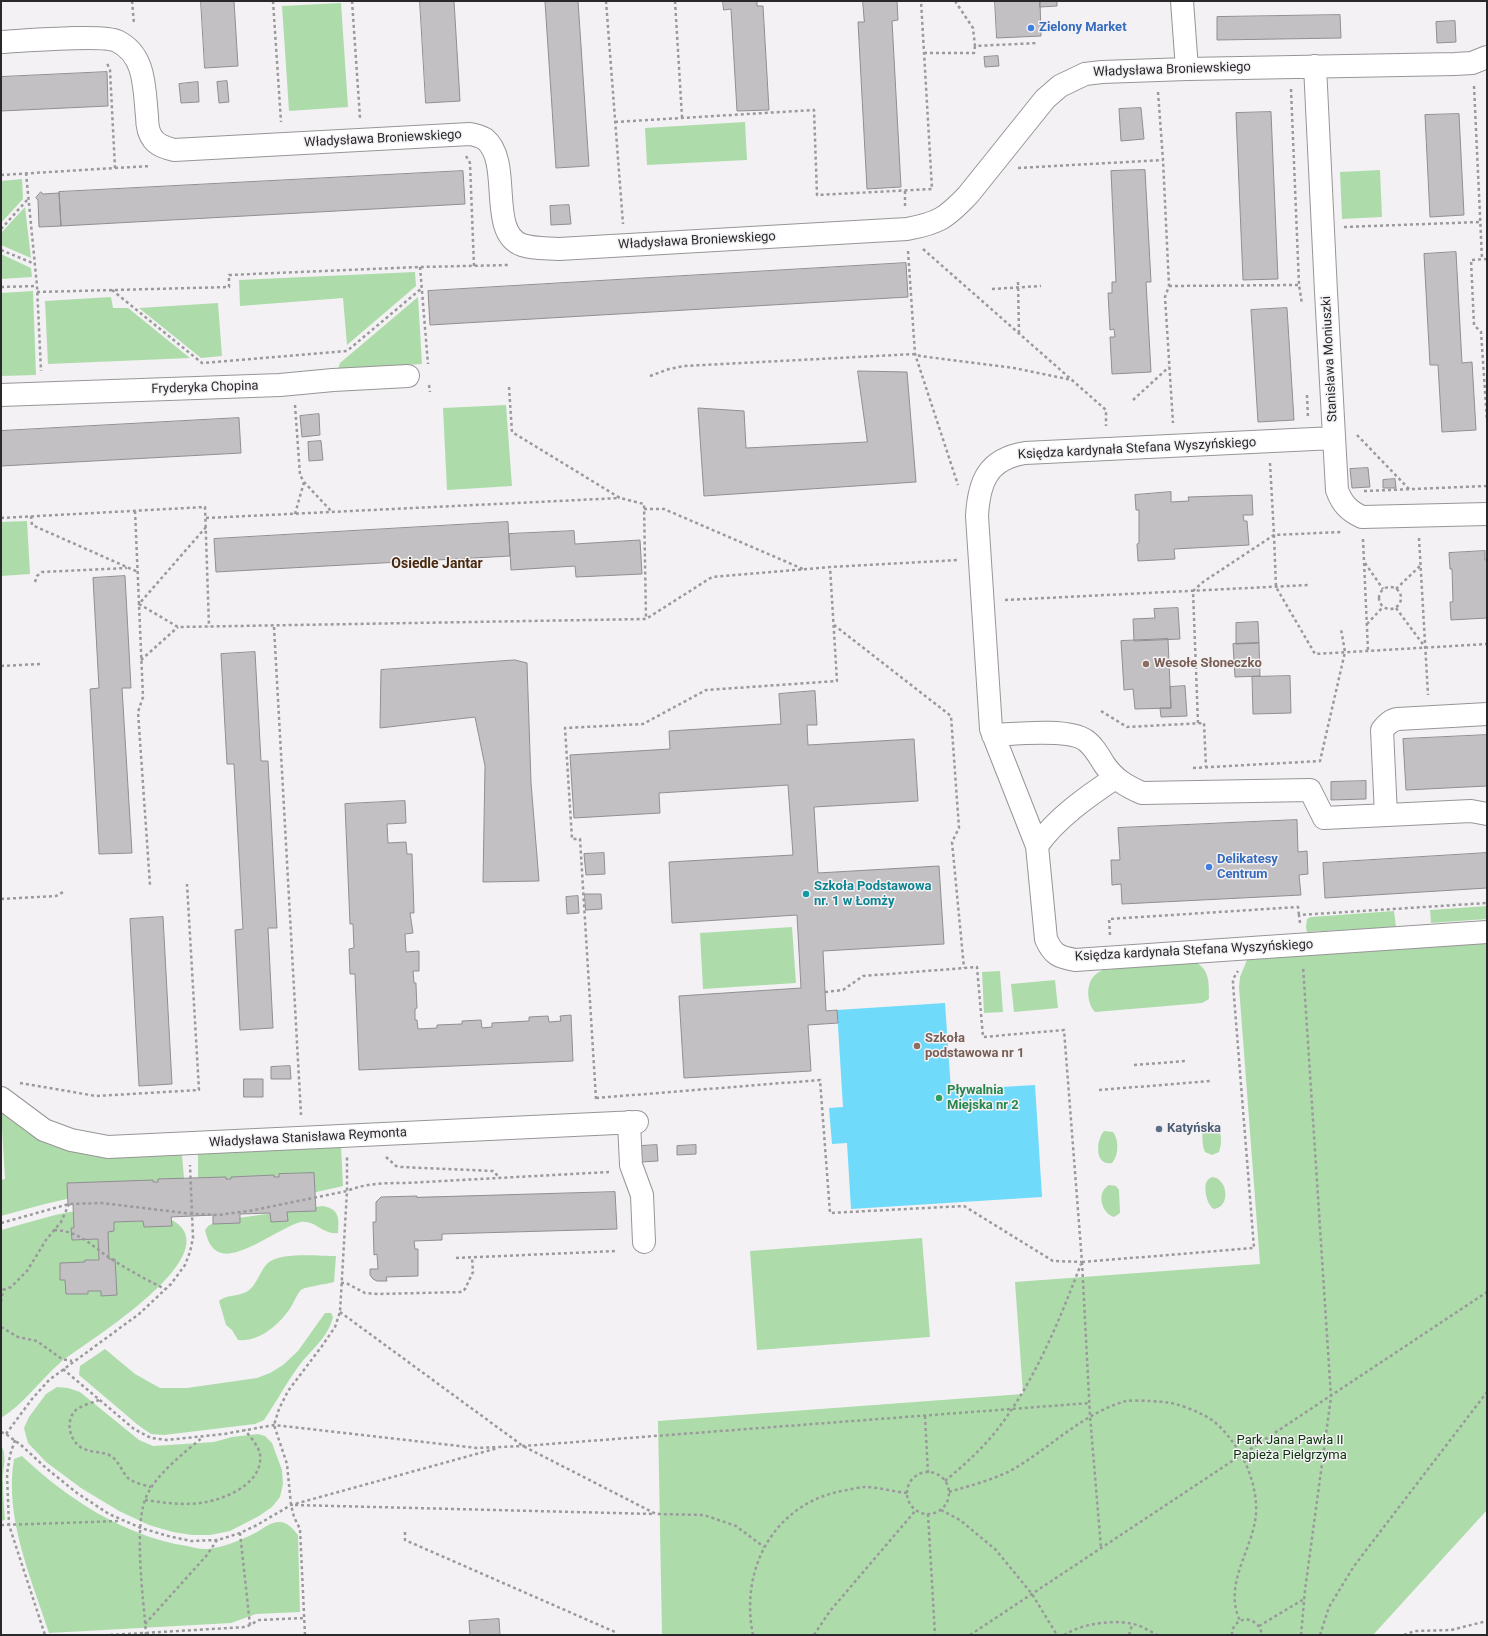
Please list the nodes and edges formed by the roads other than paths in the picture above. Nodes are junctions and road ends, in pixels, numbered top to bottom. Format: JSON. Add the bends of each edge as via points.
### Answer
{"nodes":[{"id":1,"x":1182,"y":1,"type":"edge"},
{"id":2,"x":1,"y":42,"type":"edge"},
{"id":3,"x":1487,"y":57,"type":"edge"},
{"id":4,"x":1315,"y":66,"type":"junction"},
{"id":5,"x":1187,"y":69,"type":"junction"},
{"id":6,"x":418,"y":373,"type":"road end"},
{"id":7,"x":1,"y":395,"type":"edge"},
{"id":8,"x":1344,"y":435,"type":"junction"},
{"id":9,"x":1487,"y":514,"type":"edge"},
{"id":10,"x":1487,"y":714,"type":"edge"},
{"id":11,"x":993,"y":735,"type":"junction"},
{"id":12,"x":1115,"y":778,"type":"junction"},
{"id":13,"x":1487,"y":814,"type":"edge"},
{"id":14,"x":1386,"y":815,"type":"junction"},
{"id":15,"x":1037,"y":846,"type":"junction"},
{"id":16,"x":1487,"y":932,"type":"edge"},
{"id":17,"x":1,"y":1098,"type":"edge"},
{"id":18,"x":644,"y":1242,"type":"dead end"}],
"edges":[{"from":1,"to":5,"type":"street"},
{"from":2,"to":5,"type":"street","name":"Władysława Broniewskiego","via":[[94,38],[116,40],[129,49],[138,60],[143,74],[148,129],[153,140],[174,150],[470,134],[480,136],[485,139],[498,163],[505,228],[521,245],[559,249],[907,229],[931,224],[953,210],[968,195],[1045,99],[1060,86],[1085,74]]},
{"from":3,"to":4,"type":"street","name":"Władysława Broniewskiego","via":[[1472,63],[1456,64]]},
{"from":4,"to":5,"type":"street","name":"Władysława Broniewskiego"},
{"from":4,"to":8,"type":"street","name":"Stanisława Moniuszki"},
{"from":6,"to":7,"type":"street","name":"Fryderyka Chopina","via":[[280,385]]},
{"from":8,"to":9,"type":"street","name":"Stanisława Moniuszki","via":[[1338,492],[1347,508],[1362,517]]},
{"from":8,"to":11,"type":"street","name":"Księdza kardynała Stefana Wyszyńskiego","via":[[1025,453],[1013,455],[992,468],[980,488],[977,516]]},
{"from":10,"to":14,"type":"street","via":[[1393,720],[1382,730]]},
{"from":11,"to":12,"type":"street","via":[[1073,734],[1096,750]]},
{"from":11,"to":15,"type":"street","name":"Księdza kardynała Stefana Wyszyńskiego"},
{"from":12,"to":14,"type":"street","via":[[1127,787],[1142,793],[1310,790],[1324,818]]},
{"from":12,"to":15,"type":"street","via":[[1058,822]]},
{"from":13,"to":14,"type":"street","via":[[1471,811]]},
{"from":15,"to":16,"type":"street","name":"Księdza kardynała Stefana Wyszyńskiego","via":[[1046,939],[1051,950],[1061,957],[1075,960]]},
{"from":17,"to":18,"type":"street","name":"Władysława Stanisława Reymonta","via":[[44,1130],[70,1140],[108,1147],[633,1122],[631,1165],[642,1195]]}]}
